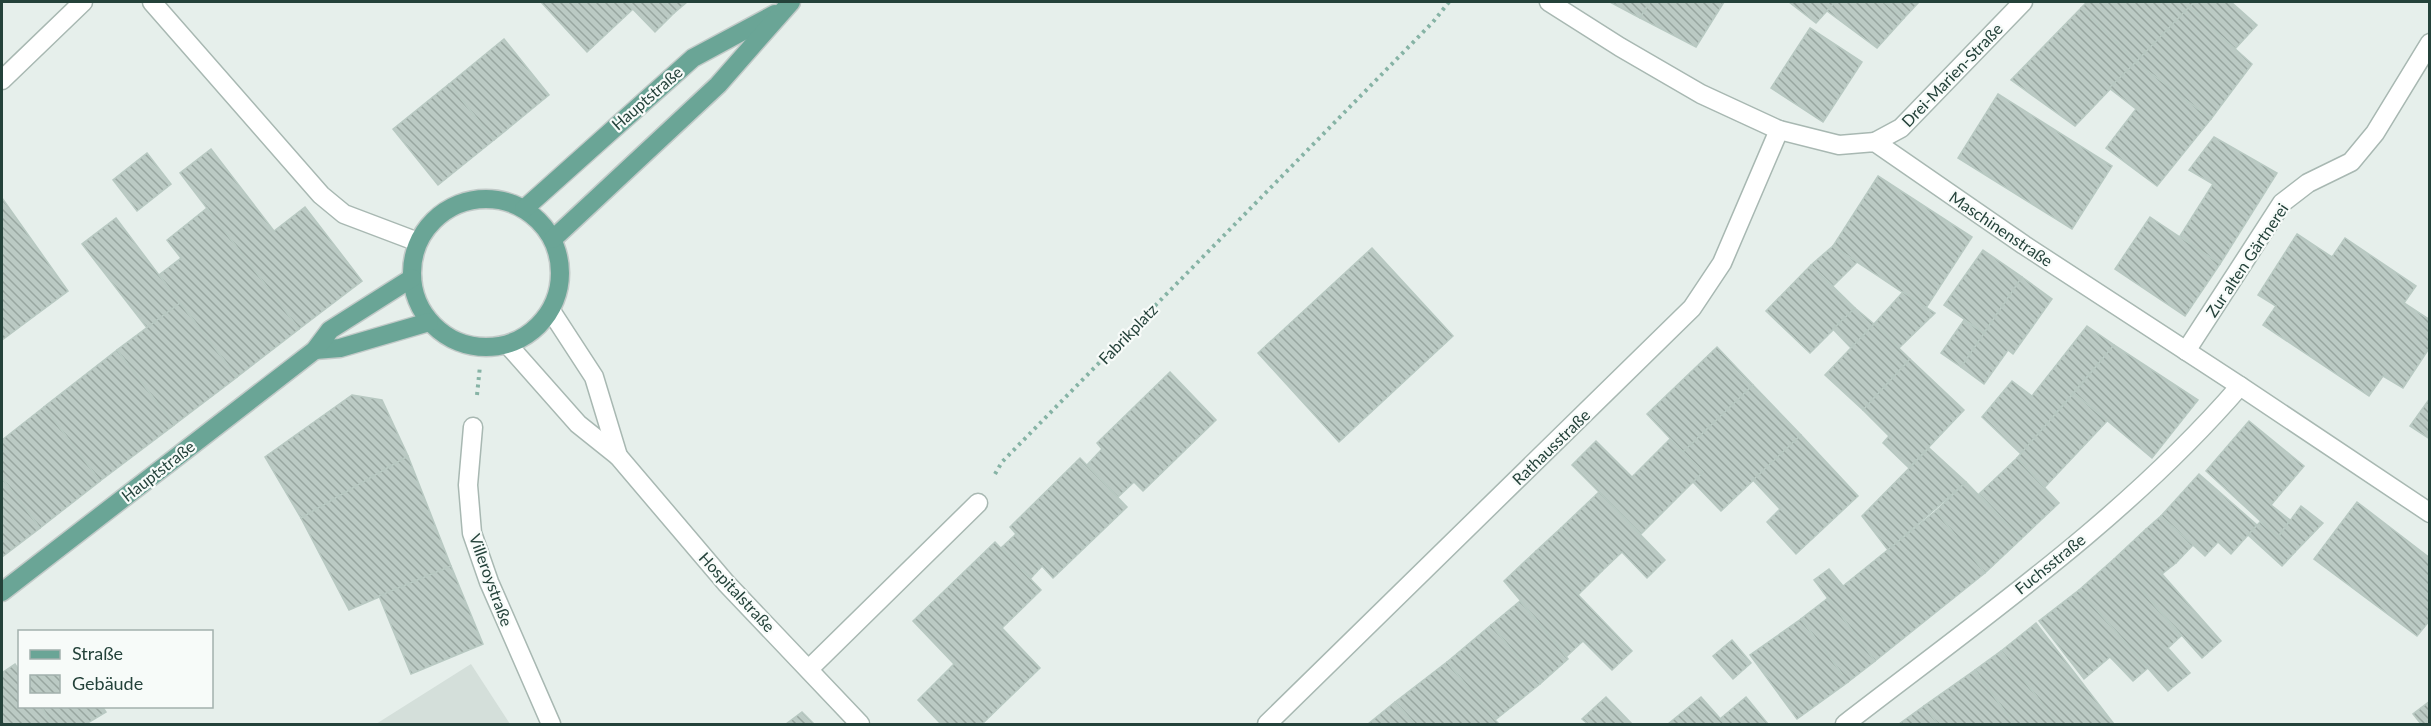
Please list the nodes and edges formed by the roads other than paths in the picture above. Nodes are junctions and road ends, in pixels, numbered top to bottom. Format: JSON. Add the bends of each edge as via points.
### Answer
{"nodes":[{"id":1,"x":83,"y":2,"type":"edge"},
{"id":2,"x":152,"y":2,"type":"edge"},
{"id":3,"x":1550,"y":2,"type":"edge"},
{"id":4,"x":2023,"y":2,"type":"edge"},
{"id":5,"x":788,"y":5,"type":"edge"},
{"id":6,"x":2430,"y":43,"type":"edge"},
{"id":7,"x":2,"y":80,"type":"edge"},
{"id":8,"x":1779,"y":130,"type":"junction"},
{"id":9,"x":1875,"y":142,"type":"junction"},
{"id":10,"x":524,"y":209,"type":"junction"},
{"id":11,"x":553,"y":239,"type":"junction"},
{"id":12,"x":418,"y":242,"type":"junction"},
{"id":13,"x":412,"y":279,"type":"junction"},
{"id":14,"x":551,"y":311,"type":"junction"},
{"id":15,"x":429,"y":322,"type":"junction"},
{"id":16,"x":508,"y":345,"type":"junction"},
{"id":17,"x":315,"y":350,"type":"junction"},
{"id":18,"x":2187,"y":351,"type":"junction"},
{"id":19,"x":2240,"y":386,"type":"junction"},
{"id":20,"x":473,"y":427,"type":"road end"},
{"id":21,"x":618,"y":456,"type":"junction"},
{"id":22,"x":978,"y":503,"type":"road end"},
{"id":23,"x":2430,"y":513,"type":"edge"},
{"id":24,"x":2,"y":592,"type":"edge"},
{"id":25,"x":810,"y":668,"type":"junction"},
{"id":26,"x":551,"y":724,"type":"edge"},
{"id":27,"x":860,"y":724,"type":"edge"},
{"id":28,"x":1267,"y":724,"type":"edge"},
{"id":29,"x":1845,"y":724,"type":"edge"}],
"edges":[{"from":1,"to":7,"type":"street"},
{"from":2,"to":12,"type":"street","via":[[321,195],[344,214]]},
{"from":3,"to":8,"type":"street","via":[[1701,94]]},
{"from":4,"to":9,"type":"street","name":"Drei-Marien-Straße","via":[[1902,128]]},
{"from":5,"to":10,"type":"main road","name":"Hauptstraße","via":[[693,58]]},
{"from":5,"to":11,"type":"main road","name":"Hauptstraße","via":[[718,85]]},
{"from":6,"to":18,"type":"street","name":"Zur alten Gärtnerei","via":[[2375,133],[2351,162],[2308,183],[2282,203]]},
{"from":8,"to":9,"type":"street","via":[[1839,145]]},
{"from":8,"to":28,"type":"street","name":"Rathausstraße","via":[[1722,263],[1692,308]]},
{"from":9,"to":18,"type":"street","name":"Maschinenstraße"},
{"from":10,"to":11,"type":"main road"},
{"from":10,"to":12,"type":"main road","via":[[490,198],[455,205],[440,214]]},
{"from":11,"to":14,"type":"main road","via":[[561,275]]},
{"from":12,"to":13,"type":"main road"},
{"from":13,"to":15,"type":"main road","via":[[414,294]]},
{"from":13,"to":17,"type":"main road","name":"Hauptstraße","via":[[330,330]]},
{"from":14,"to":16,"type":"main road","via":[[539,326]]},
{"from":14,"to":21,"type":"street","name":"Hospitalstraße","via":[[594,377]]},
{"from":15,"to":16,"type":"main road","via":[[453,340],[482,348]]},
{"from":15,"to":17,"type":"main road","name":"Hauptstraße","via":[[340,348]]},
{"from":16,"to":21,"type":"street","name":"Hospitalstraße","via":[[578,424]]},
{"from":17,"to":24,"type":"main road","name":"Hauptstraße"},
{"from":18,"to":19,"type":"street","name":"Maschinenstraße"},
{"from":19,"to":23,"type":"street","name":"Maschinenstraße"},
{"from":19,"to":29,"type":"street","name":"Fuchsstraße","via":[[2196,437],[2109,516]]},
{"from":20,"to":26,"type":"street","name":"Villeroystraße","via":[[468,485],[472,533],[489,582]]},
{"from":21,"to":25,"type":"street","name":"Hospitalstraße","via":[[726,583]]},
{"from":22,"to":25,"type":"street"},
{"from":25,"to":27,"type":"street","name":"Hospitalstraße"}]}
